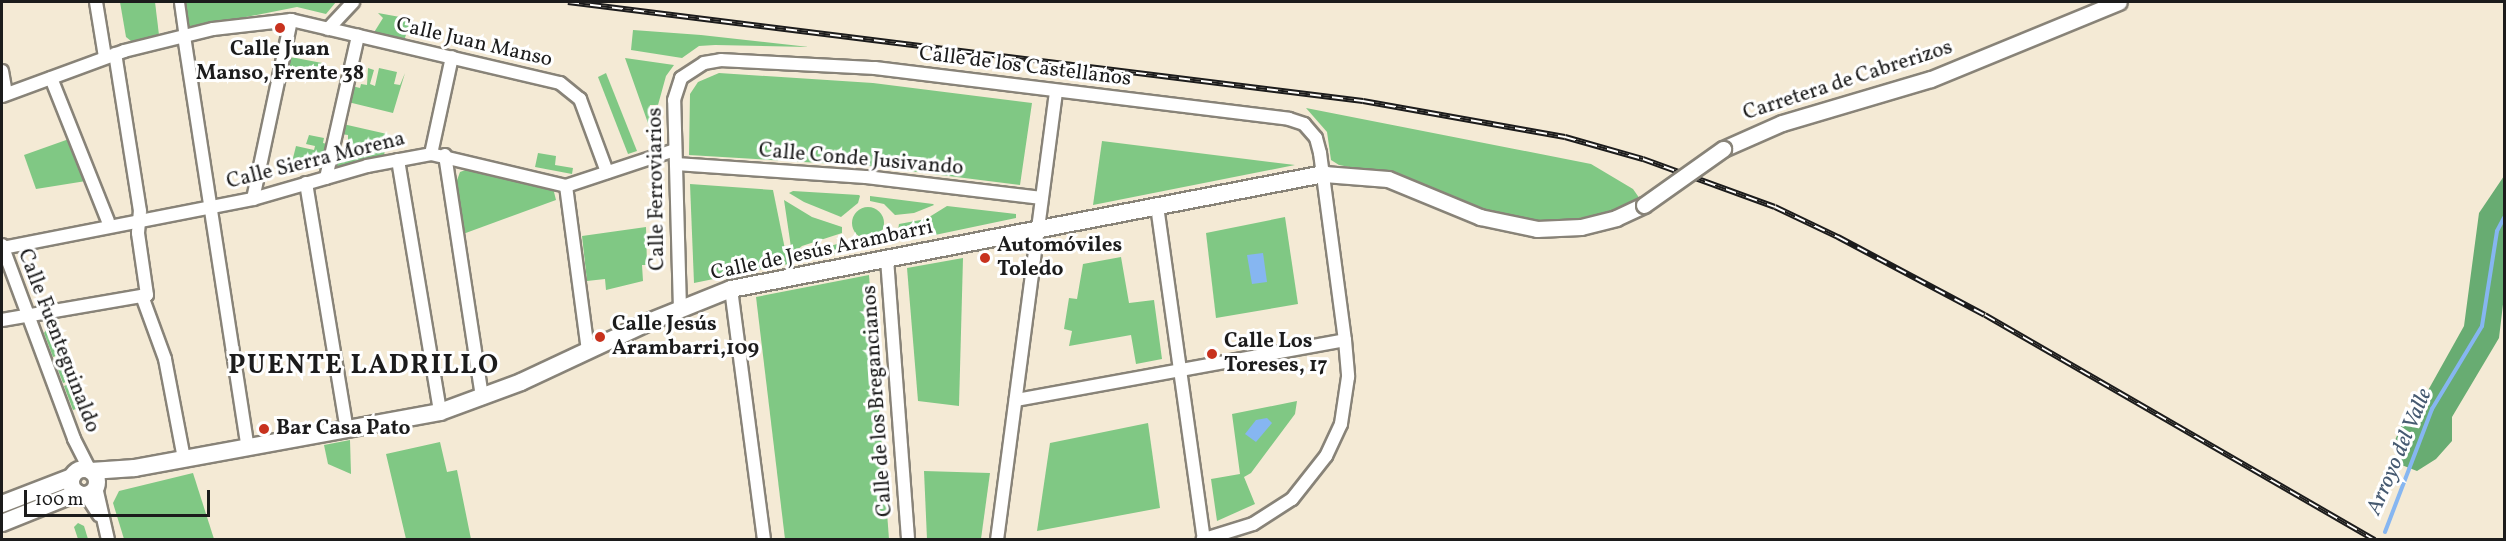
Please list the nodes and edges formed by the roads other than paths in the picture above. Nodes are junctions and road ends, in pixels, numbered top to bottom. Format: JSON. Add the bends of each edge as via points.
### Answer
{"nodes":[{"id":1,"x":96,"y":2,"type":"edge"},
{"id":2,"x":179,"y":2,"type":"edge"},
{"id":3,"x":353,"y":2,"type":"edge"},
{"id":4,"x":2120,"y":2,"type":"edge"},
{"id":5,"x":291,"y":20,"type":"junction"},
{"id":6,"x":328,"y":29,"type":"junction"},
{"id":7,"x":183,"y":36,"type":"junction"},
{"id":8,"x":358,"y":36,"type":"junction"},
{"id":9,"x":110,"y":56,"type":"junction"},
{"id":10,"x":452,"y":57,"type":"junction"},
{"id":11,"x":2,"y":71,"type":"edge"},
{"id":12,"x":687,"y":72,"type":"joint"},
{"id":13,"x":51,"y":78,"type":"junction"},
{"id":14,"x":1056,"y":91,"type":"junction"},
{"id":15,"x":4,"y":95,"type":"edge"},
{"id":16,"x":675,"y":150,"type":"junction"},
{"id":17,"x":431,"y":154,"type":"junction"},
{"id":18,"x":445,"y":155,"type":"junction"},
{"id":19,"x":398,"y":160,"type":"junction"},
{"id":20,"x":466,"y":160,"type":"junction"},
{"id":21,"x":676,"y":164,"type":"junction"},
{"id":22,"x":607,"y":172,"type":"junction"},
{"id":23,"x":1324,"y":174,"type":"junction"},
{"id":24,"x":326,"y":178,"type":"junction"},
{"id":25,"x":306,"y":183,"type":"junction"},
{"id":26,"x":451,"y":184,"type":"junction"},
{"id":27,"x":566,"y":186,"type":"junction"},
{"id":28,"x":1042,"y":198,"type":"junction"},
{"id":29,"x":254,"y":199,"type":"junction"},
{"id":30,"x":1157,"y":206,"type":"junction"},
{"id":31,"x":211,"y":207,"type":"junction"},
{"id":32,"x":108,"y":221,"type":"dead end"},
{"id":33,"x":139,"y":222,"type":"junction"},
{"id":34,"x":1038,"y":230,"type":"junction"},
{"id":35,"x":2,"y":247,"type":"edge"},
{"id":36,"x":887,"y":259,"type":"junction"},
{"id":37,"x":732,"y":289,"type":"junction"},
{"id":38,"x":144,"y":296,"type":"junction"},
{"id":39,"x":680,"y":309,"type":"junction"},
{"id":40,"x":28,"y":315,"type":"junction"},
{"id":41,"x":2,"y":320,"type":"edge"},
{"id":42,"x":1345,"y":340,"type":"junction"},
{"id":43,"x":588,"y":351,"type":"junction"},
{"id":44,"x":1179,"y":372,"type":"junction"},
{"id":45,"x":482,"y":398,"type":"junction"},
{"id":46,"x":1016,"y":400,"type":"junction"},
{"id":47,"x":440,"y":412,"type":"junction"},
{"id":48,"x":348,"y":431,"type":"junction"},
{"id":49,"x":249,"y":448,"type":"junction"},
{"id":50,"x":184,"y":459,"type":"junction"},
{"id":51,"x":86,"y":481,"type":"junction"},
{"id":52,"x":2,"y":504,"type":"edge"},
{"id":53,"x":2,"y":523,"type":"edge"},
{"id":54,"x":1203,"y":539,"type":"edge"},
{"id":55,"x":108,"y":540,"type":"edge"},
{"id":56,"x":764,"y":540,"type":"edge"},
{"id":57,"x":908,"y":540,"type":"edge"},
{"id":58,"x":997,"y":540,"type":"edge"}],
"edges":[{"from":1,"to":9,"type":"street"},
{"from":2,"to":7,"type":"street"},
{"from":3,"to":6,"type":"street"},
{"from":4,"to":23,"type":"street","name":"Carretera de Cabrerizos","bridge":true,"via":[[1931,79],[1782,123],[1723,149],[1644,205],[1616,218],[1581,227],[1537,229],[1480,217],[1389,179]]},
{"from":5,"to":6,"type":"street","name":"Calle Juan Manso"},
{"from":5,"to":7,"type":"street","name":"Calle Juan Manso"},
{"from":5,"to":29,"type":"street"},
{"from":6,"to":8,"type":"street","name":"Calle Juan Manso"},
{"from":7,"to":9,"type":"street","name":"Calle Juan Manso"},
{"from":7,"to":31,"type":"street"},
{"from":8,"to":10,"type":"street","name":"Calle Juan Manso"},
{"from":8,"to":24,"type":"street"},
{"from":9,"to":13,"type":"street","name":"Calle Juan Manso"},
{"from":9,"to":33,"type":"street"},
{"from":10,"to":17,"type":"street"},
{"from":10,"to":22,"type":"street","name":"Calle Juan Manso","via":[[544,77],[571,89],[580,99]]},
{"from":11,"to":15,"type":"street"},
{"from":12,"to":14,"type":"street","name":"Calle de los Castellanos","via":[[721,60],[875,68]]},
{"from":12,"to":16,"type":"street","name":"Calle Ferroviarios","via":[[674,100]]},
{"from":13,"to":15,"type":"street","name":"Calle Juan Manso"},
{"from":13,"to":32,"type":"street"},
{"from":14,"to":23,"type":"street","name":"Calle de los Castellanos","via":[[1289,119],[1304,124],[1313,133]]},
{"from":14,"to":28,"type":"street"},
{"from":16,"to":21,"type":"street","name":"Calle Ferroviarios"},
{"from":16,"to":22,"type":"street"},
{"from":17,"to":18,"type":"street","name":"Calle Sierra Morena"},
{"from":17,"to":19,"type":"street","name":"Calle Sierra Morena"},
{"from":18,"to":20,"type":"street","name":"Calle Sierra Morena"},
{"from":18,"to":26,"type":"street"},
{"from":19,"to":24,"type":"street","name":"Calle Sierra Morena"},
{"from":19,"to":47,"type":"street"},
{"from":20,"to":26,"type":"street"},
{"from":20,"to":27,"type":"street","name":"Calle Sierra Morena"},
{"from":21,"to":28,"type":"street","name":"Calle Conde Jusivando","via":[[866,177]]},
{"from":21,"to":39,"type":"street","name":"Calle Ferroviarios"},
{"from":22,"to":27,"type":"street"},
{"from":23,"to":30,"type":"main road","name":"Calle de Jesús Arambarri"},
{"from":23,"to":42,"type":"street","name":"Calle de los Castellanos"},
{"from":24,"to":25,"type":"street","name":"Calle Sierra Morena"},
{"from":25,"to":29,"type":"street","name":"Calle Sierra Morena"},
{"from":25,"to":48,"type":"street"},
{"from":26,"to":45,"type":"street"},
{"from":27,"to":43,"type":"street"},
{"from":28,"to":34,"type":"street"},
{"from":29,"to":31,"type":"street","name":"Calle Sierra Morena"},
{"from":30,"to":34,"type":"main road","name":"Calle de Jesús Arambarri"},
{"from":30,"to":44,"type":"street"},
{"from":31,"to":33,"type":"street","name":"Calle Sierra Morena"},
{"from":31,"to":49,"type":"street"},
{"from":33,"to":35,"type":"street","name":"Calle Sierra Morena"},
{"from":33,"to":38,"type":"street"},
{"from":34,"to":36,"type":"main road","name":"Calle de Jesús Arambarri"},
{"from":34,"to":46,"type":"street"},
{"from":35,"to":40,"type":"street","name":"Calle Fuenteguinaldo"},
{"from":36,"to":37,"type":"main road","name":"Calle de Jesús Arambarri"},
{"from":36,"to":57,"type":"street","name":"Calle de los Bregancianos"},
{"from":37,"to":39,"type":"main road","name":"Calle de Jesús Arambarri"},
{"from":37,"to":56,"type":"street"},
{"from":38,"to":40,"type":"street"},
{"from":38,"to":50,"type":"street","via":[[165,359]]},
{"from":39,"to":43,"type":"main road","name":"Calle de Jesús Arambarri"},
{"from":40,"to":41,"type":"street"},
{"from":40,"to":51,"type":"street","name":"Calle Fuenteguinaldo","via":[[79,450]]},
{"from":42,"to":44,"type":"street"},
{"from":42,"to":54,"type":"street","name":"Calle de los Castellanos","via":[[1346,400],[1341,424],[1326,456],[1292,499],[1277,510],[1253,524]]},
{"from":43,"to":45,"type":"main road","name":"Calle de Jesús Arambarri"},
{"from":44,"to":46,"type":"street"},
{"from":44,"to":54,"type":"street"},
{"from":45,"to":47,"type":"main road","name":"Calle de Jesús Arambarri"},
{"from":46,"to":58,"type":"street"},
{"from":47,"to":48,"type":"main road","name":"Calle de Jesús Arambarri"},
{"from":48,"to":49,"type":"main road","name":"Calle de Jesús Arambarri"},
{"from":49,"to":50,"type":"main road","name":"Calle de Jesús Arambarri"},
{"from":50,"to":51,"type":"main road","name":"Calle de Jesús Arambarri"},
{"from":51,"to":52,"type":"main road","name":"Calle de Jesús Arambarri"},
{"from":51,"to":53,"type":"main road","name":"Calle de Jesús Arambarri"},
{"from":51,"to":55,"type":"street"}]}
